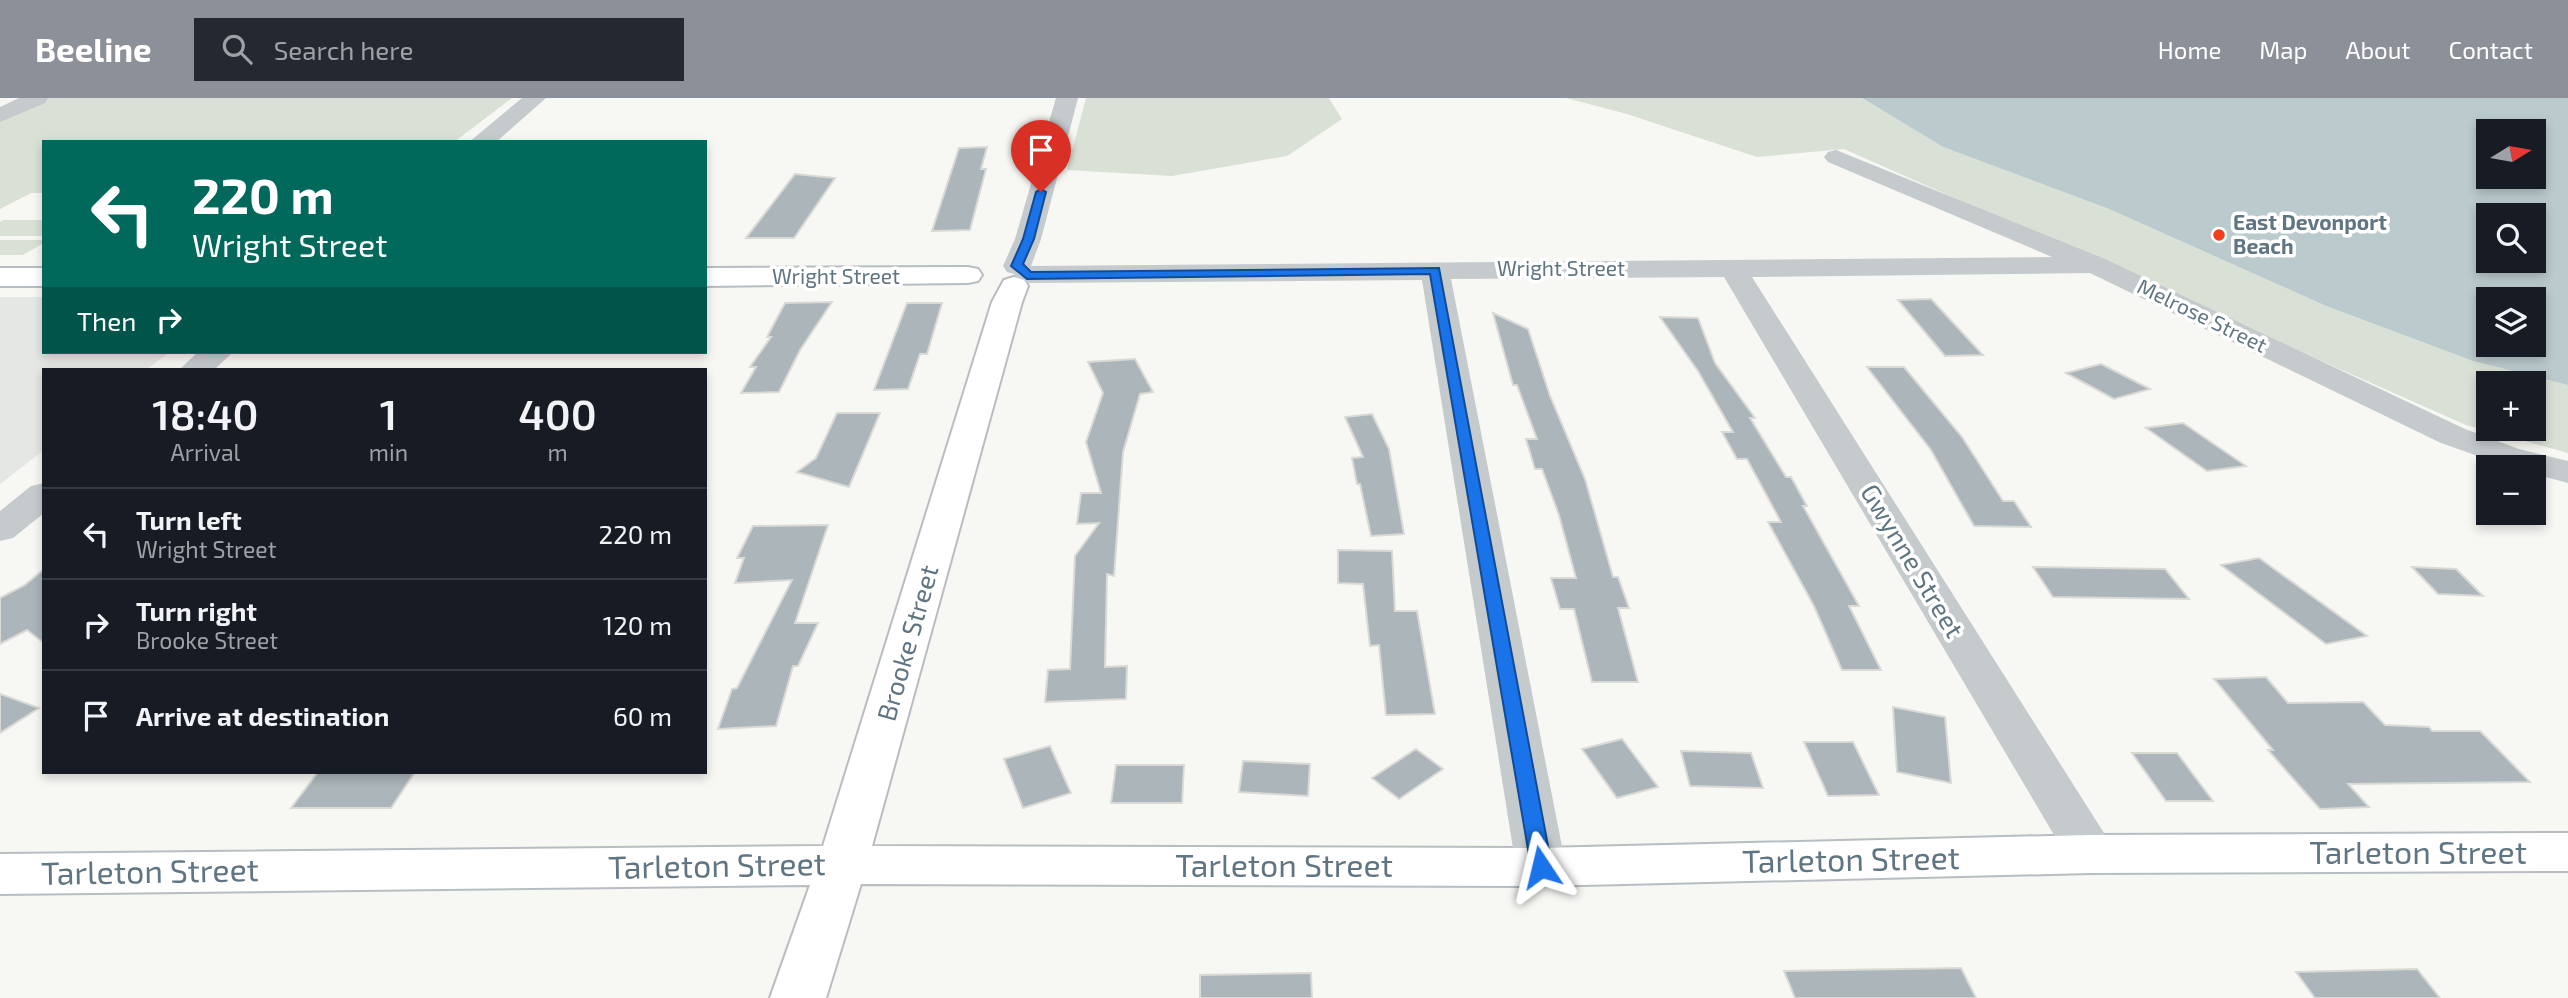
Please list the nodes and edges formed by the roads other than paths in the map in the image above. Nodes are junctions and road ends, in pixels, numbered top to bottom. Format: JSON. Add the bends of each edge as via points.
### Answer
{"nodes":[{"id":1,"x":37,"y":98,"type":"edge"},
{"id":2,"x":535,"y":98,"type":"edge"},
{"id":3,"x":1067,"y":98,"type":"edge"},
{"id":4,"x":0,"y":115,"type":"edge"},
{"id":5,"x":483,"y":140,"type":"edge"},
{"id":6,"x":1836,"y":158,"type":"dead end"},
{"id":7,"x":2095,"y":265,"type":"junction"},
{"id":8,"x":1734,"y":268,"type":"junction"},
{"id":9,"x":1435,"y":270,"type":"junction"},
{"id":10,"x":1019,"y":276,"type":"junction"},
{"id":11,"x":0,"y":277,"type":"edge"},
{"id":12,"x":42,"y":277,"type":"edge"},
{"id":13,"x":707,"y":277,"type":"edge"},
{"id":14,"x":214,"y":354,"type":"edge"},
{"id":15,"x":196,"y":368,"type":"edge"},
{"id":16,"x":2568,"y":472,"type":"edge"},
{"id":17,"x":42,"y":496,"type":"edge"},
{"id":18,"x":0,"y":530,"type":"edge"},
{"id":19,"x":2568,"y":852,"type":"edge"},
{"id":20,"x":2091,"y":854,"type":"junction"},
{"id":21,"x":842,"y":865,"type":"junction"},
{"id":22,"x":1541,"y":867,"type":"junction"},
{"id":23,"x":0,"y":874,"type":"edge"},
{"id":24,"x":798,"y":998,"type":"edge"}],
"edges":[{"from":1,"to":4,"type":"street"},
{"from":2,"to":5,"type":"street"},
{"from":3,"to":10,"type":"street","name":"Brooke Street"},
{"from":6,"to":7,"type":"street","name":"Melrose Street"},
{"from":7,"to":8,"type":"street","name":"Wright Street"},
{"from":7,"to":16,"type":"street","name":"Melrose Street","via":[[2454,436]]},
{"from":8,"to":9,"type":"street","name":"Wright Street"},
{"from":8,"to":20,"type":"street","name":"Gwynne Street"},
{"from":9,"to":10,"type":"street","name":"Wright Street"},
{"from":9,"to":22,"type":"street"},
{"from":10,"to":13,"type":"street","name":"Wright Street","via":[[995,290],[967,282],[968,275]]},
{"from":10,"to":21,"type":"street","name":"Brooke Street","via":[[1007,302]]},
{"from":11,"to":12,"type":"street"},
{"from":14,"to":15,"type":"street"},
{"from":17,"to":18,"type":"street"},
{"from":19,"to":20,"type":"street","name":"Tarleton Street"},
{"from":20,"to":22,"type":"street","name":"Tarleton Street"},
{"from":21,"to":22,"type":"street","name":"Tarleton Street"},
{"from":21,"to":23,"type":"street","name":"Tarleton Street"},
{"from":21,"to":24,"type":"street","name":"Brooke Street"}]}
